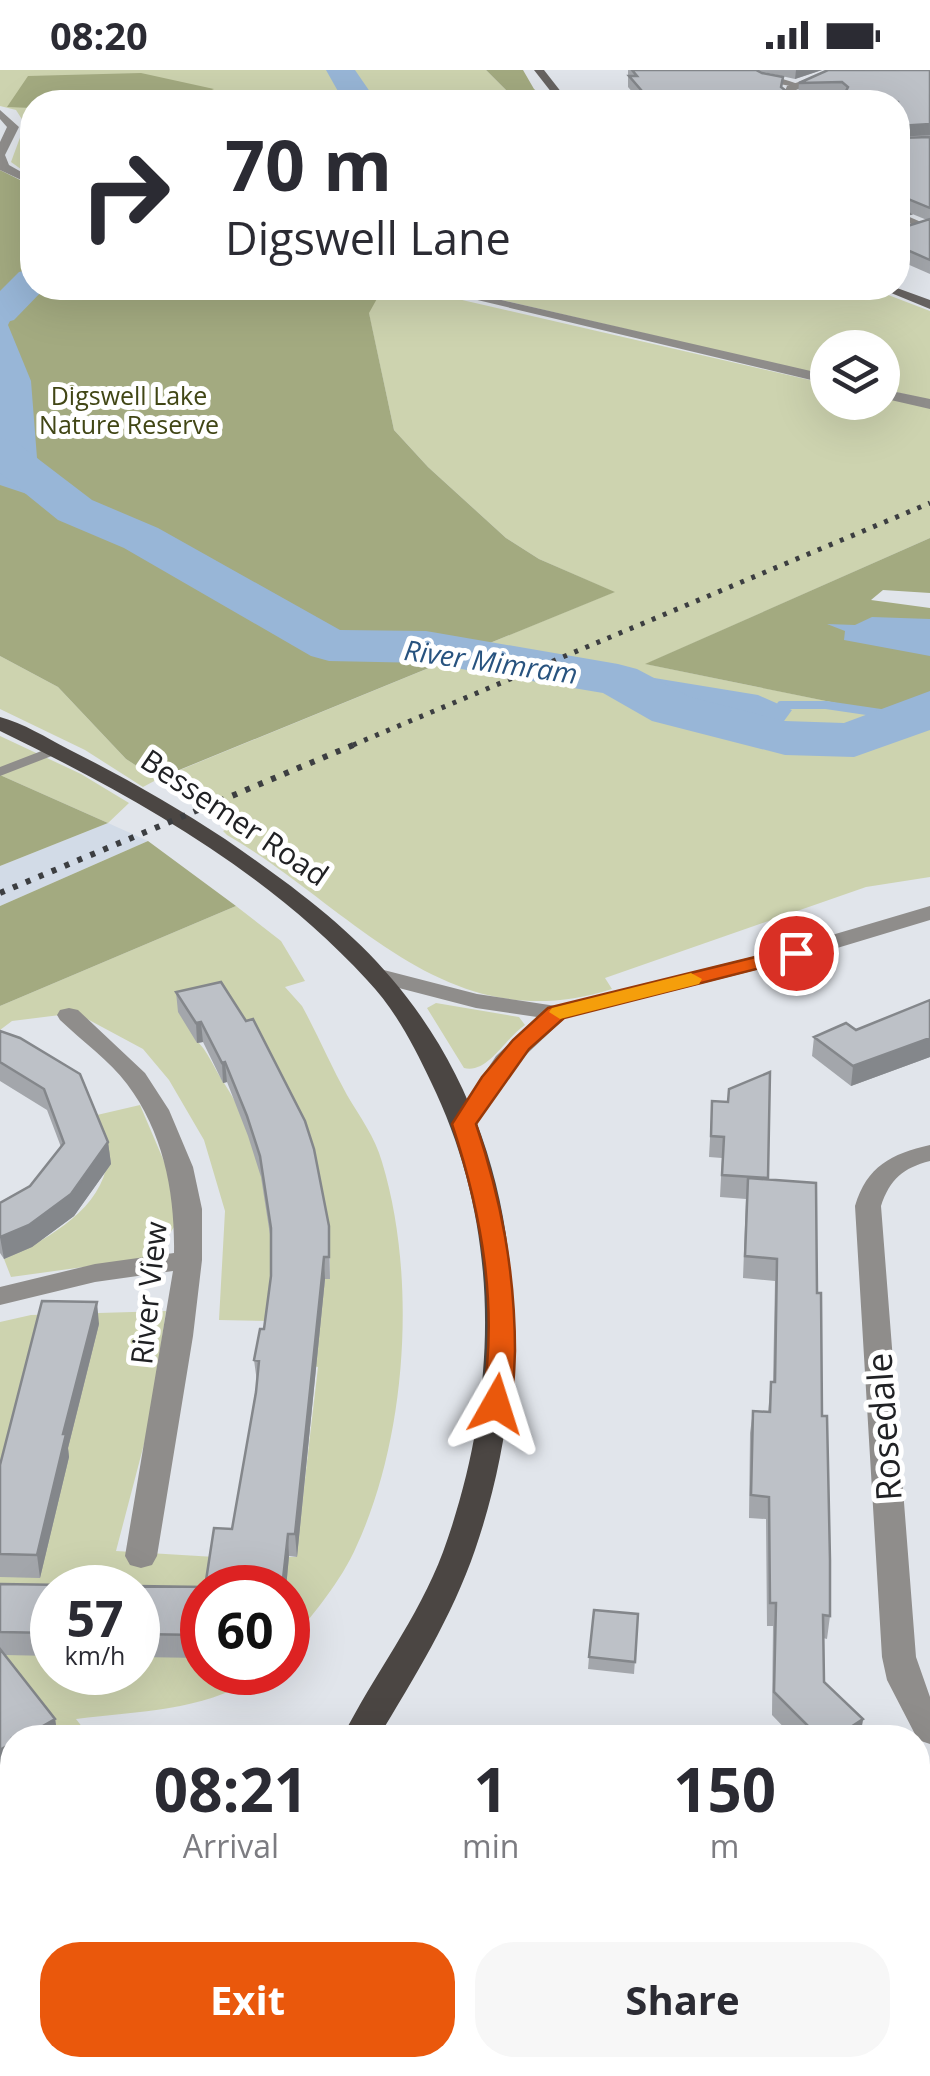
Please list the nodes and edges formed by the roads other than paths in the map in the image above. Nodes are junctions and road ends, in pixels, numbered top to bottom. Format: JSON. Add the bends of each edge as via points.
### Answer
{"nodes":[{"id":1,"x":539,"y":70,"type":"edge"},
{"id":2,"x":748,"y":70,"type":"edge"},
{"id":3,"x":843,"y":70,"type":"edge"},
{"id":4,"x":796,"y":86,"type":"junction"},
{"id":5,"x":555,"y":90,"type":"edge"},
{"id":6,"x":787,"y":90,"type":"edge"},
{"id":7,"x":0,"y":113,"type":"edge"},
{"id":8,"x":0,"y":156,"type":"edge"},
{"id":9,"x":20,"y":176,"type":"edge"},
{"id":10,"x":910,"y":220,"type":"edge"},
{"id":11,"x":910,"y":234,"type":"edge"},
{"id":12,"x":485,"y":300,"type":"edge"},
{"id":13,"x":810,"y":376,"type":"edge"},
{"id":14,"x":900,"y":397,"type":"edge"},
{"id":15,"x":930,"y":404,"type":"edge"},
{"id":16,"x":0,"y":723,"type":"edge"},
{"id":17,"x":57,"y":750,"type":"junction"},
{"id":18,"x":0,"y":772,"type":"edge"},
{"id":19,"x":930,"y":913,"type":"edge"},
{"id":20,"x":376,"y":975,"type":"junction"},
{"id":21,"x":556,"y":1013,"type":"junction"},
{"id":22,"x":68,"y":1015,"type":"dead end"},
{"id":23,"x":464,"y":1124,"type":"junction"},
{"id":24,"x":930,"y":1153,"type":"edge"},
{"id":25,"x":188,"y":1260,"type":"junction"},
{"id":26,"x":0,"y":1296,"type":"edge"},
{"id":27,"x":141,"y":1556,"type":"dead end"},
{"id":28,"x":367,"y":1725,"type":"edge"},
{"id":29,"x":927,"y":1725,"type":"edge"}],
"edges":[{"from":1,"to":5,"type":"street"},
{"from":2,"to":4,"type":"lane"},
{"from":3,"to":4,"type":"street"},
{"from":4,"to":6,"type":"street"},
{"from":7,"to":8,"type":"street","via":[[12,127]]},
{"from":8,"to":9,"type":"street","via":[[4,167]]},
{"from":10,"to":11,"type":"lane","via":[[925,227]]},
{"from":12,"to":13,"type":"street"},
{"from":14,"to":15,"type":"street"},
{"from":16,"to":17,"type":"main road","name":"Bessemer Road"},
{"from":17,"to":18,"type":"lane"},
{"from":17,"to":20,"type":"main road","name":"Bessemer Road","via":[[286,894]]},
{"from":19,"to":21,"type":"street"},
{"from":20,"to":21,"type":"street","via":[[476,1002]]},
{"from":20,"to":23,"type":"main road","name":"Bessemer Road","via":[[424,1042]]},
{"from":21,"to":23,"type":"street","via":[[505,1061]]},
{"from":22,"to":25,"type":"street","name":"River View","via":[[136,1078],[156,1110],[180,1167]]},
{"from":23,"to":28,"type":"main road","name":"Bessemer Road","via":[[485,1188],[502,1290],[501,1372],[485,1467],[458,1554]]},
{"from":24,"to":29,"type":"street","name":"Rosedale","via":[[884,1170],[868,1206],[899,1657]]},
{"from":25,"to":26,"type":"street"},
{"from":25,"to":27,"type":"street","name":"River View"}]}
